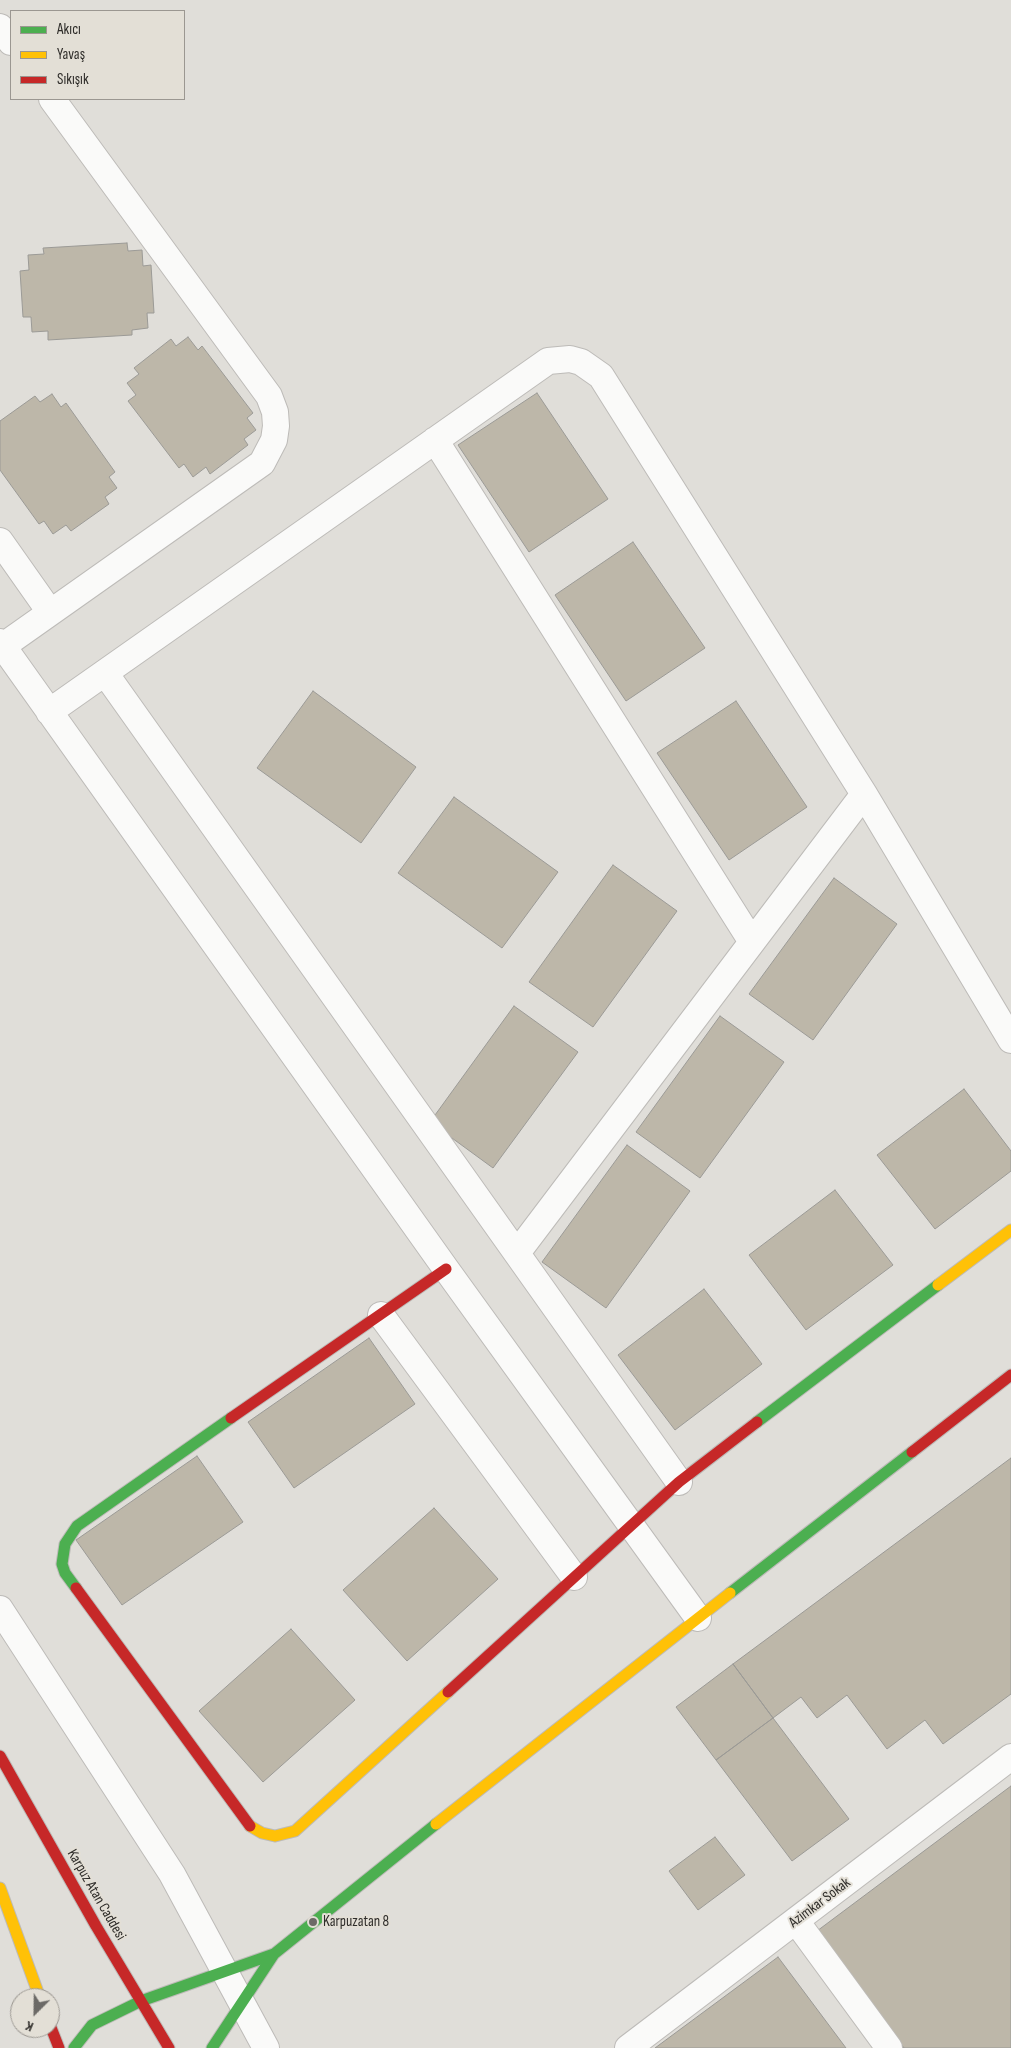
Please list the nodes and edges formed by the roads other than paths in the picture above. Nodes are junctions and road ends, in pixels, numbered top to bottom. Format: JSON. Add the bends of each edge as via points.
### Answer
{"nodes":[{"id":1,"x":0,"y":27,"type":"edge"},
{"id":2,"x":10,"y":41,"type":"edge"},
{"id":3,"x":53,"y":100,"type":"edge"},
{"id":4,"x":435,"y":440,"type":"junction"},
{"id":5,"x":0,"y":542,"type":"edge"},
{"id":6,"x":50,"y":612,"type":"junction"},
{"id":7,"x":2,"y":644,"type":"edge"},
{"id":8,"x":105,"y":672,"type":"junction"},
{"id":9,"x":49,"y":712,"type":"junction"},
{"id":10,"x":864,"y":794,"type":"junction"},
{"id":11,"x":752,"y":942,"type":"junction"},
{"id":12,"x":1011,"y":1040,"type":"edge"},
{"id":13,"x":1011,"y":1230,"type":"edge"},
{"id":14,"x":517,"y":1253,"type":"junction"},
{"id":15,"x":446,"y":1269,"type":"junction"},
{"id":16,"x":381,"y":1315,"type":"junction"},
{"id":17,"x":1011,"y":1375,"type":"edge"},
{"id":18,"x":679,"y":1482,"type":"junction"},
{"id":19,"x":631,"y":1525,"type":"junction"},
{"id":20,"x":574,"y":1577,"type":"junction"},
{"id":21,"x":0,"y":1609,"type":"edge"},
{"id":22,"x":698,"y":1618,"type":"junction"},
{"id":23,"x":0,"y":1756,"type":"edge"},
{"id":24,"x":1011,"y":1758,"type":"edge"},
{"id":25,"x":0,"y":1888,"type":"edge"},
{"id":26,"x":796,"y":1921,"type":"junction"},
{"id":27,"x":274,"y":1954,"type":"junction"},
{"id":28,"x":225,"y":1971,"type":"junction"},
{"id":29,"x":36,"y":1988,"type":"edge"},
{"id":30,"x":141,"y":2001,"type":"junction"},
{"id":31,"x":242,"y":2002,"type":"junction"},
{"id":32,"x":74,"y":2048,"type":"edge"},
{"id":33,"x":168,"y":2048,"type":"edge"},
{"id":34,"x":212,"y":2048,"type":"edge"},
{"id":35,"x":266,"y":2048,"type":"edge"},
{"id":36,"x":628,"y":2048,"type":"edge"},
{"id":37,"x":889,"y":2048,"type":"edge"}],
"edges":[{"from":1,"to":2,"type":"street"},
{"from":3,"to":6,"type":"street","via":[[269,396],[276,426],[269,453],[262,463]]},
{"from":4,"to":8,"type":"street"},
{"from":4,"to":10,"type":"street","via":[[548,361],[570,359],[592,368],[601,376]]},
{"from":4,"to":11,"type":"street"},
{"from":5,"to":6,"type":"street"},
{"from":6,"to":7,"type":"street"},
{"from":7,"to":9,"type":"street"},
{"from":8,"to":9,"type":"street"},
{"from":8,"to":14,"type":"street"},
{"from":9,"to":15,"type":"street"},
{"from":10,"to":11,"type":"street"},
{"from":10,"to":12,"type":"street"},
{"from":11,"to":14,"type":"street"},
{"from":13,"to":18,"type":"street"},
{"from":14,"to":18,"type":"street"},
{"from":15,"to":16,"type":"street"},
{"from":15,"to":19,"type":"street"},
{"from":16,"to":20,"type":"street"},
{"from":16,"to":20,"type":"street","via":[[77,1526],[65,1544],[62,1564],[65,1573],[250,1826],[275,1836],[295,1831]]},
{"from":17,"to":22,"type":"street"},
{"from":18,"to":19,"type":"street"},
{"from":19,"to":20,"type":"street"},
{"from":19,"to":22,"type":"street"},
{"from":21,"to":28,"type":"street","via":[[172,1874]]},
{"from":22,"to":27,"type":"street"},
{"from":23,"to":30,"type":"street","name":"Karpuz Atan Caddesi"},
{"from":24,"to":26,"type":"street","name":"Azimkar Sokak"},
{"from":25,"to":29,"type":"street"},
{"from":26,"to":36,"type":"street","name":"Azimkar Sokak"},
{"from":26,"to":37,"type":"street"},
{"from":27,"to":28,"type":"street"},
{"from":27,"to":31,"type":"street"},
{"from":28,"to":30,"type":"street"},
{"from":28,"to":31,"type":"street"},
{"from":30,"to":32,"type":"street","via":[[92,2025]]},
{"from":30,"to":33,"type":"street","name":"Karpuz Atan Caddesi"},
{"from":31,"to":34,"type":"street"},
{"from":31,"to":35,"type":"street"}]}
